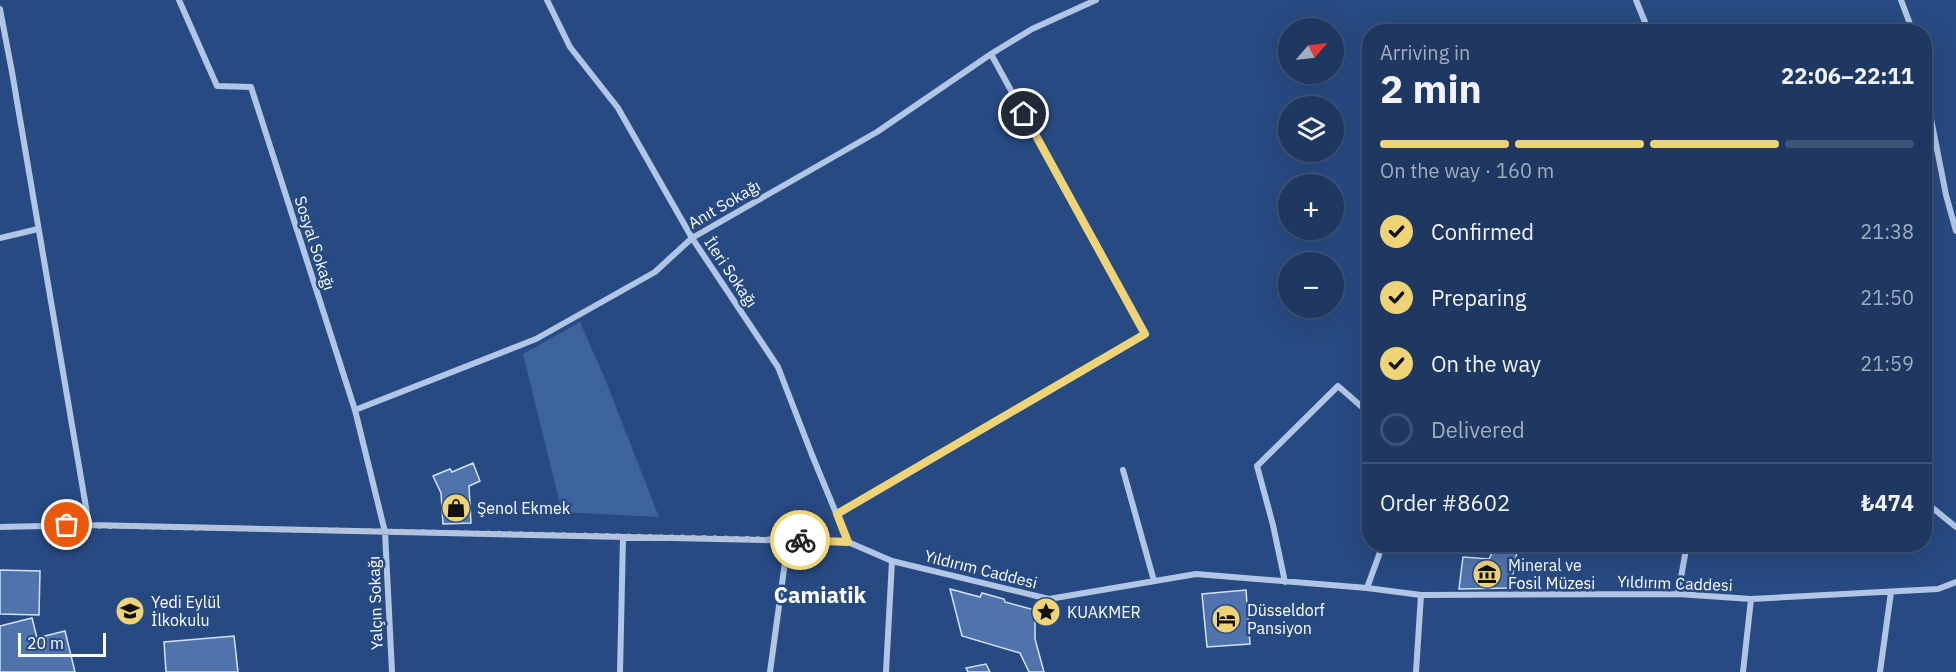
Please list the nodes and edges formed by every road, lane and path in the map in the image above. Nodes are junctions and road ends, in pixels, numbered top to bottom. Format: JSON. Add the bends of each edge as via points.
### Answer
{"nodes":[{"id":1,"x":179,"y":0,"type":"edge"},
{"id":2,"x":547,"y":0,"type":"edge"},
{"id":3,"x":1096,"y":0,"type":"edge"},
{"id":4,"x":1636,"y":0,"type":"edge"},
{"id":5,"x":1901,"y":0,"type":"edge"},
{"id":6,"x":0,"y":9,"type":"edge"},
{"id":7,"x":1646,"y":24,"type":"edge"},
{"id":8,"x":1910,"y":24,"type":"edge"},
{"id":9,"x":991,"y":54,"type":"junction"},
{"id":10,"x":1932,"y":124,"type":"edge"},
{"id":11,"x":38,"y":229,"type":"junction"},
{"id":12,"x":1956,"y":231,"type":"edge"},
{"id":13,"x":0,"y":238,"type":"edge"},
{"id":14,"x":692,"y":238,"type":"junction"},
{"id":15,"x":1362,"y":407,"type":"edge"},
{"id":16,"x":355,"y":410,"type":"junction"},
{"id":17,"x":1123,"y":470,"type":"dead end"},
{"id":18,"x":1932,"y":508,"type":"edge"},
{"id":19,"x":837,"y":514,"type":"junction"},
{"id":20,"x":89,"y":525,"type":"junction"},
{"id":21,"x":0,"y":527,"type":"edge"},
{"id":22,"x":1956,"y":527,"type":"edge"},
{"id":23,"x":386,"y":532,"type":"junction"},
{"id":24,"x":623,"y":537,"type":"junction"},
{"id":25,"x":788,"y":540,"type":"junction"},
{"id":26,"x":848,"y":542,"type":"junction"},
{"id":27,"x":1380,"y":552,"type":"edge"},
{"id":28,"x":1686,"y":552,"type":"edge"},
{"id":29,"x":892,"y":561,"type":"junction"},
{"id":30,"x":1155,"y":581,"type":"junction"},
{"id":31,"x":1285,"y":582,"type":"junction"},
{"id":32,"x":1956,"y":582,"type":"edge"},
{"id":33,"x":1367,"y":588,"type":"junction"},
{"id":34,"x":1891,"y":592,"type":"junction"},
{"id":35,"x":1678,"y":594,"type":"junction"},
{"id":36,"x":1421,"y":595,"type":"junction"},
{"id":37,"x":1751,"y":599,"type":"junction"},
{"id":38,"x":392,"y":672,"type":"edge"},
{"id":39,"x":620,"y":672,"type":"edge"},
{"id":40,"x":770,"y":672,"type":"edge"},
{"id":41,"x":886,"y":672,"type":"edge"},
{"id":42,"x":1416,"y":672,"type":"edge"},
{"id":43,"x":1743,"y":672,"type":"edge"},
{"id":44,"x":1880,"y":672,"type":"edge"}],
"edges":[{"from":1,"to":16,"type":"street","name":"Sosyal Sokağı","via":[[217,86],[251,87]]},
{"from":2,"to":14,"type":"street","name":"İleri Sokağı","via":[[570,47],[618,108]]},
{"from":3,"to":9,"type":"street","name":"Anıt Sokağı","via":[[1032,29]]},
{"from":4,"to":7,"type":"street"},
{"from":5,"to":8,"type":"street"},
{"from":6,"to":11,"type":"street"},
{"from":9,"to":14,"type":"street","name":"Anıt Sokağı","via":[[877,132]]},
{"from":9,"to":19,"type":"street","via":[[1145,334]]},
{"from":10,"to":12,"type":"street"},
{"from":11,"to":13,"type":"street"},
{"from":11,"to":20,"type":"street"},
{"from":14,"to":16,"type":"street","name":"Anıt Sokağı","via":[[655,272],[536,339]]},
{"from":14,"to":19,"type":"street","name":"İleri Sokağı","via":[[778,367]]},
{"from":15,"to":31,"type":"street","via":[[1338,386],[1257,466]]},
{"from":16,"to":23,"type":"street","name":"Sosyal Sokağı"},
{"from":17,"to":30,"type":"street"},
{"from":18,"to":22,"type":"street"},
{"from":19,"to":26,"type":"street","name":"İleri Sokağı"},
{"from":20,"to":21,"type":"street","name":"Yıldırım Caddesi"},
{"from":20,"to":23,"type":"street","name":"Yıldırım Caddesi"},
{"from":23,"to":24,"type":"street","name":"Yıldırım Caddesi"},
{"from":23,"to":38,"type":"street","name":"Yalçın Sokağı"},
{"from":24,"to":25,"type":"street","name":"Yıldırım Caddesi"},
{"from":24,"to":39,"type":"street"},
{"from":25,"to":26,"type":"street","name":"Yıldırım Caddesi"},
{"from":25,"to":40,"type":"street"},
{"from":26,"to":29,"type":"street","name":"Yıldırım Caddesi"},
{"from":27,"to":33,"type":"street"},
{"from":28,"to":35,"type":"street"},
{"from":29,"to":30,"type":"street","name":"Yıldırım Caddesi","via":[[1049,599]]},
{"from":29,"to":41,"type":"street"},
{"from":30,"to":31,"type":"street","name":"Yıldırım Caddesi","via":[[1196,574]]},
{"from":31,"to":33,"type":"street","name":"Yıldırım Caddesi"},
{"from":32,"to":34,"type":"street","name":"Yıldırım Caddesi","via":[[1938,589]]},
{"from":33,"to":36,"type":"street","name":"Yıldırım Caddesi"},
{"from":34,"to":37,"type":"street","name":"Yıldırım Caddesi"},
{"from":34,"to":44,"type":"street"},
{"from":35,"to":36,"type":"street","name":"Yıldırım Caddesi"},
{"from":35,"to":37,"type":"street","name":"Yıldırım Caddesi"},
{"from":36,"to":42,"type":"street"},
{"from":37,"to":43,"type":"street"}]}
